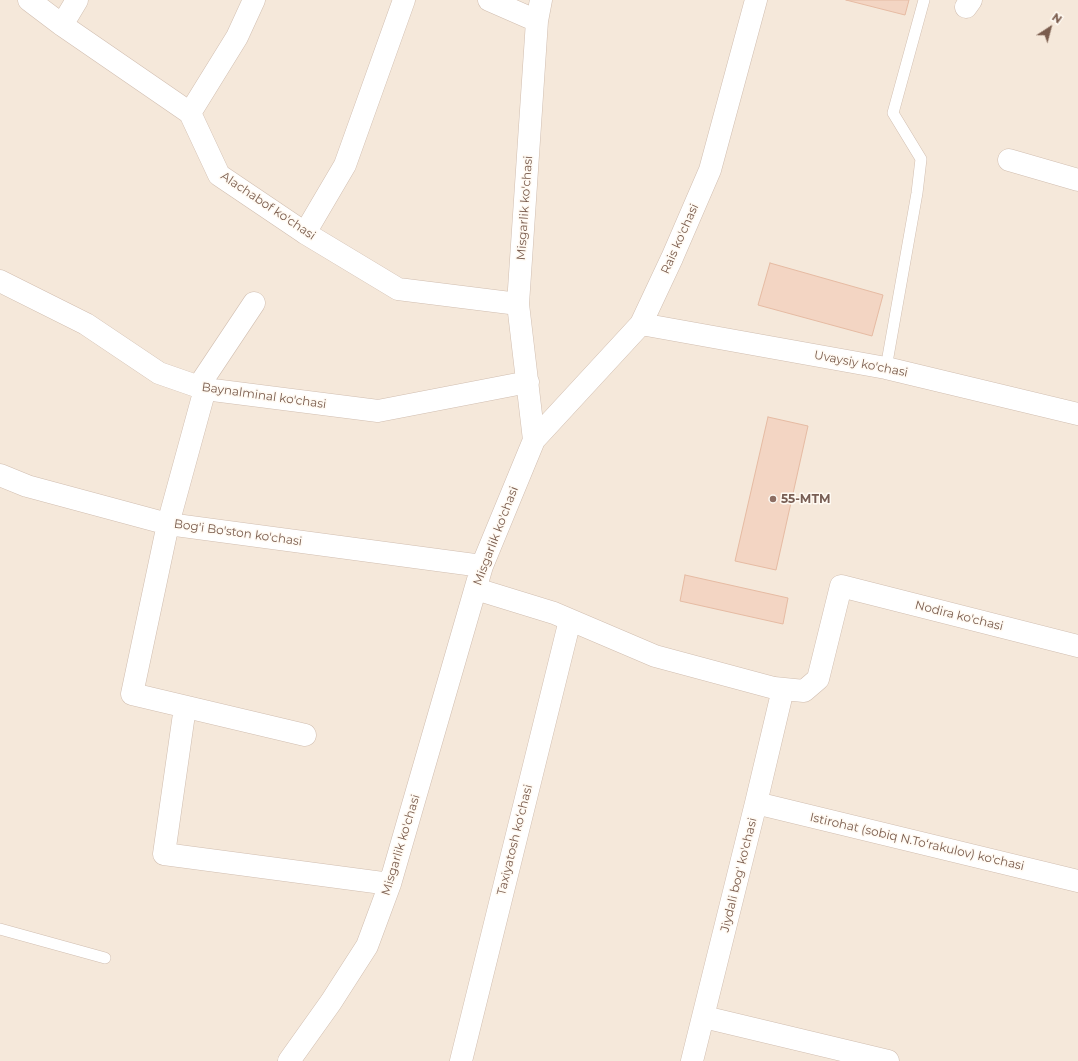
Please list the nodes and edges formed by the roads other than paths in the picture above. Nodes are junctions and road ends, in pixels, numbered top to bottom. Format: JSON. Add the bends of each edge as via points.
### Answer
{"nodes":[{"id":1,"x":29,"y":0,"type":"edge"},
{"id":2,"x":77,"y":0,"type":"edge"},
{"id":3,"x":254,"y":0,"type":"edge"},
{"id":4,"x":404,"y":0,"type":"edge"},
{"id":5,"x":489,"y":0,"type":"edge"},
{"id":6,"x":756,"y":0,"type":"edge"},
{"id":7,"x":924,"y":0,"type":"edge"},
{"id":8,"x":539,"y":10,"type":"edge"},
{"id":9,"x":62,"y":25,"type":"junction"},
{"id":10,"x":190,"y":113,"type":"junction"},
{"id":11,"x":1009,"y":160,"type":"dead end"},
{"id":12,"x":1078,"y":180,"type":"edge"},
{"id":13,"x":305,"y":233,"type":"junction"},
{"id":14,"x":0,"y":281,"type":"edge"},
{"id":15,"x":254,"y":303,"type":"dead end"},
{"id":16,"x":518,"y":304,"type":"junction"},
{"id":17,"x":641,"y":324,"type":"junction"},
{"id":18,"x":886,"y":368,"type":"junction"},
{"id":19,"x":528,"y":382,"type":"junction"},
{"id":20,"x":202,"y":388,"type":"junction"},
{"id":21,"x":1078,"y":414,"type":"edge"},
{"id":22,"x":534,"y":440,"type":"junction"},
{"id":23,"x":0,"y":475,"type":"edge"},
{"id":24,"x":168,"y":524,"type":"junction"},
{"id":25,"x":482,"y":566,"type":"junction"},
{"id":26,"x":476,"y":589,"type":"junction"},
{"id":27,"x":570,"y":620,"type":"junction"},
{"id":28,"x":1078,"y":646,"type":"edge"},
{"id":29,"x":783,"y":688,"type":"junction"},
{"id":30,"x":185,"y":707,"type":"junction"},
{"id":31,"x":304,"y":735,"type":"dead end"},
{"id":32,"x":756,"y":804,"type":"junction"},
{"id":33,"x":1078,"y":880,"type":"edge"},
{"id":34,"x":390,"y":884,"type":"junction"},
{"id":35,"x":0,"y":929,"type":"edge"},
{"id":36,"x":105,"y":958,"type":"dead end"},
{"id":37,"x":704,"y":1016,"type":"junction"},
{"id":38,"x":289,"y":1061,"type":"edge"},
{"id":39,"x":460,"y":1061,"type":"edge"},
{"id":40,"x":692,"y":1061,"type":"edge"},
{"id":41,"x":888,"y":1061,"type":"edge"}],
"edges":[{"from":1,"to":9,"type":"street"},
{"from":2,"to":9,"type":"street"},
{"from":3,"to":10,"type":"street","via":[[237,37]]},
{"from":4,"to":13,"type":"street","via":[[345,165]]},
{"from":5,"to":8,"type":"street"},
{"from":6,"to":17,"type":"street","name":"Rais ko'chasi","via":[[710,170]]},
{"from":7,"to":18,"type":"lane","via":[[893,113],[921,159]]},
{"from":8,"to":16,"type":"street","name":"Misgarlik ko'chasi"},
{"from":9,"to":10,"type":"street"},
{"from":10,"to":13,"type":"street","name":"Alachabof ko'chasi","via":[[219,175]]},
{"from":11,"to":12,"type":"street"},
{"from":13,"to":16,"type":"street","name":"Alachabof ko'chasi","via":[[398,289]]},
{"from":14,"to":20,"type":"street","name":"Baynalminal ko'chasi","via":[[86,324],[159,373]]},
{"from":15,"to":20,"type":"street"},
{"from":16,"to":19,"type":"street","name":"Misgarlik ko'chasi"},
{"from":17,"to":18,"type":"street","name":"Uvaysiy ko'chasi"},
{"from":17,"to":22,"type":"street","name":"Rais ko'chasi"},
{"from":18,"to":21,"type":"street","name":"Uvaysiy ko'chasi"},
{"from":19,"to":20,"type":"street","name":"Baynalminal ko'chasi","via":[[378,412]]},
{"from":19,"to":22,"type":"street","name":"Misgarlik ko'chasi"},
{"from":20,"to":24,"type":"street"},
{"from":22,"to":25,"type":"street","name":"Misgarlik ko'chasi"},
{"from":23,"to":24,"type":"street","name":"Bog'i Bo'ston ko'chasi","via":[[27,486]]},
{"from":24,"to":25,"type":"street","name":"Bog'i Bo'ston ko'chasi"},
{"from":24,"to":30,"type":"street","via":[[132,694]]},
{"from":25,"to":26,"type":"street","name":"Misgarlik ko'chasi"},
{"from":26,"to":27,"type":"street"},
{"from":26,"to":34,"type":"street","name":"Misgarlik ko'chasi"},
{"from":27,"to":29,"type":"street","via":[[655,656],[774,688]]},
{"from":27,"to":39,"type":"street","name":"Taxiyatosh koʻchasi"},
{"from":28,"to":29,"type":"street","name":"Nodira ko'chasi","via":[[841,586],[818,679],[804,691]]},
{"from":29,"to":32,"type":"street","name":"Jiydali bog' ko'chasi"},
{"from":30,"to":31,"type":"street"},
{"from":30,"to":34,"type":"street","via":[[164,854]]},
{"from":32,"to":33,"type":"street","name":"Istirohat (sobiq N.To‘rakulov) ko'chasi"},
{"from":32,"to":37,"type":"street","name":"Jiydali bog' ko'chasi"},
{"from":34,"to":38,"type":"street","name":"Misgarlik ko'chasi","via":[[367,946]]},
{"from":35,"to":36,"type":"lane"},
{"from":37,"to":40,"type":"street","name":"Jiydali bog' ko'chasi"},
{"from":37,"to":41,"type":"street"}]}
